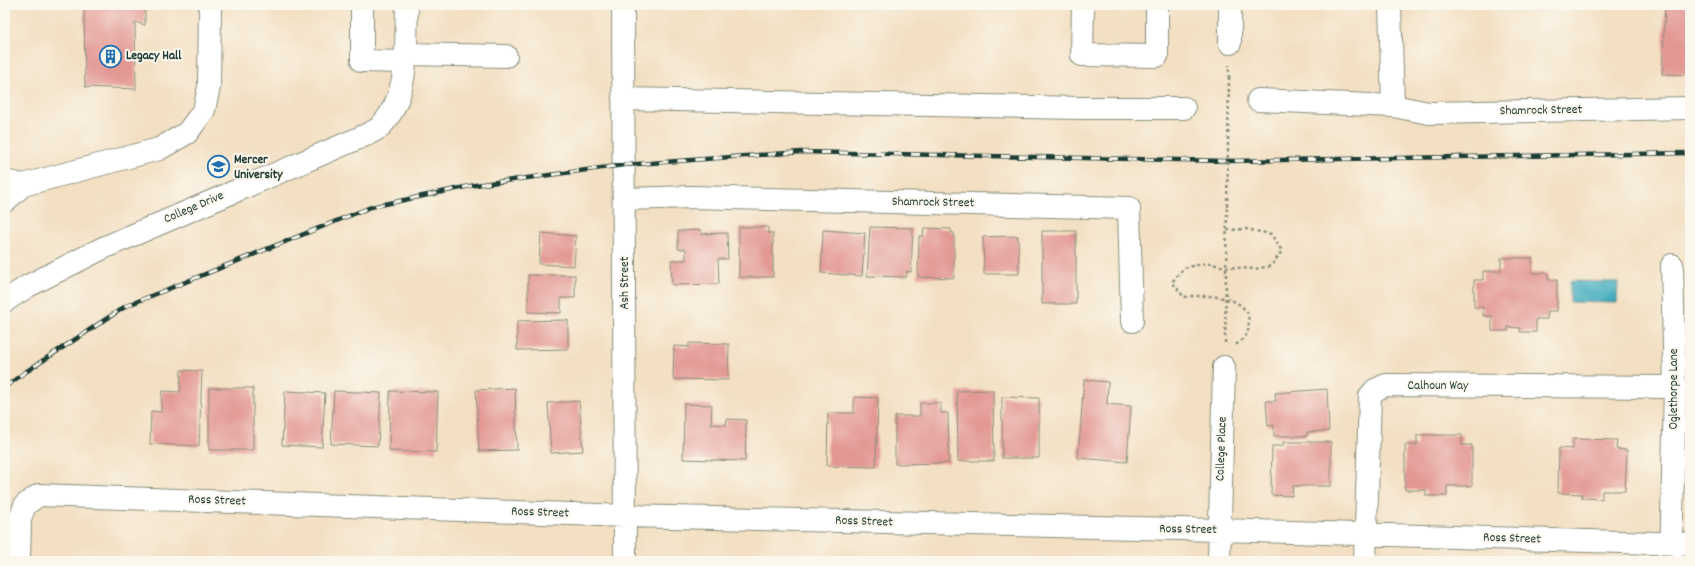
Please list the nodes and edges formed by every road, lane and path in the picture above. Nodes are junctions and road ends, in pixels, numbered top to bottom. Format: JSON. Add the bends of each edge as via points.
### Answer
{"nodes":[{"id":1,"x":210,"y":5,"type":"edge"},
{"id":2,"x":362,"y":5,"type":"edge"},
{"id":3,"x":406,"y":5,"type":"edge"},
{"id":4,"x":623,"y":5,"type":"edge"},
{"id":5,"x":1083,"y":5,"type":"edge"},
{"id":6,"x":1157,"y":5,"type":"edge"},
{"id":7,"x":1230,"y":5,"type":"edge"},
{"id":8,"x":1390,"y":5,"type":"edge"},
{"id":9,"x":1230,"y":43,"type":"dead end"},
{"id":10,"x":506,"y":56,"type":"dead end"},
{"id":11,"x":405,"y":58,"type":"junction"},
{"id":12,"x":1229,"y":78,"type":"dead end"},
{"id":13,"x":623,"y":98,"type":"junction"},
{"id":14,"x":1258,"y":100,"type":"dead end"},
{"id":15,"x":1393,"y":106,"type":"junction"},
{"id":16,"x":1184,"y":108,"type":"dead end"},
{"id":17,"x":1690,"y":108,"type":"edge"},
{"id":18,"x":14,"y":183,"type":"edge"},
{"id":19,"x":625,"y":199,"type":"junction"},
{"id":20,"x":5,"y":201,"type":"edge"},
{"id":21,"x":1227,"y":230,"type":"junction"},
{"id":22,"x":1672,"y":265,"type":"dead end"},
{"id":23,"x":1226,"y":267,"type":"junction"},
{"id":24,"x":1226,"y":299,"type":"junction"},
{"id":25,"x":5,"y":301,"type":"edge"},
{"id":26,"x":1132,"y":321,"type":"dead end"},
{"id":27,"x":1224,"y":360,"type":"junction"},
{"id":28,"x":1675,"y":387,"type":"junction"},
{"id":29,"x":626,"y":516,"type":"junction"},
{"id":30,"x":1220,"y":530,"type":"junction"},
{"id":31,"x":1365,"y":534,"type":"junction"},
{"id":32,"x":1677,"y":550,"type":"edge"},
{"id":33,"x":19,"y":561,"type":"edge"},
{"id":34,"x":625,"y":561,"type":"edge"},
{"id":35,"x":1219,"y":561,"type":"edge"},
{"id":36,"x":1365,"y":561,"type":"edge"}],
"edges":[{"from":1,"to":18,"type":"street","via":[[209,87],[204,110],[187,133],[160,149]]},
{"from":2,"to":11,"type":"street","via":[[362,61]]},
{"from":3,"to":11,"type":"street","name":"College Drive"},
{"from":4,"to":13,"type":"street","name":"Ash Street"},
{"from":5,"to":6,"type":"street","via":[[1082,55],[1157,56]]},
{"from":7,"to":9,"type":"street"},
{"from":8,"to":15,"type":"street"},
{"from":10,"to":11,"type":"street"},
{"from":11,"to":25,"type":"street","name":"College Drive","via":[[402,86],[394,108],[380,127],[103,248],[28,286]]},
{"from":12,"to":21,"type":"path","bridge":true},
{"from":13,"to":16,"type":"street"},
{"from":13,"to":19,"type":"street","name":"Ash Street"},
{"from":14,"to":15,"type":"street","name":"Shamrock Street"},
{"from":15,"to":17,"type":"street","name":"Shamrock Street","via":[[1429,113]]},
{"from":18,"to":20,"type":"street"},
{"from":19,"to":26,"type":"street","name":"Shamrock Street","via":[[699,198],[1130,208]]},
{"from":19,"to":29,"type":"street","name":"Ash Street"},
{"from":21,"to":23,"type":"path"},
{"from":21,"to":23,"type":"path","via":[[1246,229],[1270,234],[1282,251],[1271,266],[1255,269]]},
{"from":22,"to":28,"type":"street","name":"Oglethorpe Lane"},
{"from":23,"to":24,"type":"path"},
{"from":23,"to":24,"type":"path","via":[[1206,263],[1184,268],[1172,282],[1184,296],[1200,295]]},
{"from":24,"to":27,"type":"path"},
{"from":24,"to":27,"type":"path","via":[[1237,303],[1248,313],[1250,328],[1244,339]]},
{"from":27,"to":30,"type":"street","name":"College Place"},
{"from":28,"to":31,"type":"street","name":"Calhoun Way","via":[[1386,385],[1375,390],[1370,396]]},
{"from":28,"to":32,"type":"street","name":"Oglethorpe Lane"},
{"from":29,"to":30,"type":"street","name":"Ross Street"},
{"from":29,"to":33,"type":"street","name":"Ross Street","via":[[39,495],[25,504],[20,519]]},
{"from":29,"to":34,"type":"street","name":"Ash Street"},
{"from":30,"to":31,"type":"street","name":"Ross Street"},
{"from":30,"to":35,"type":"street","name":"College Place"},
{"from":31,"to":32,"type":"street","name":"Ross Street"},
{"from":31,"to":36,"type":"street","name":"Calhoun Way"}]}
